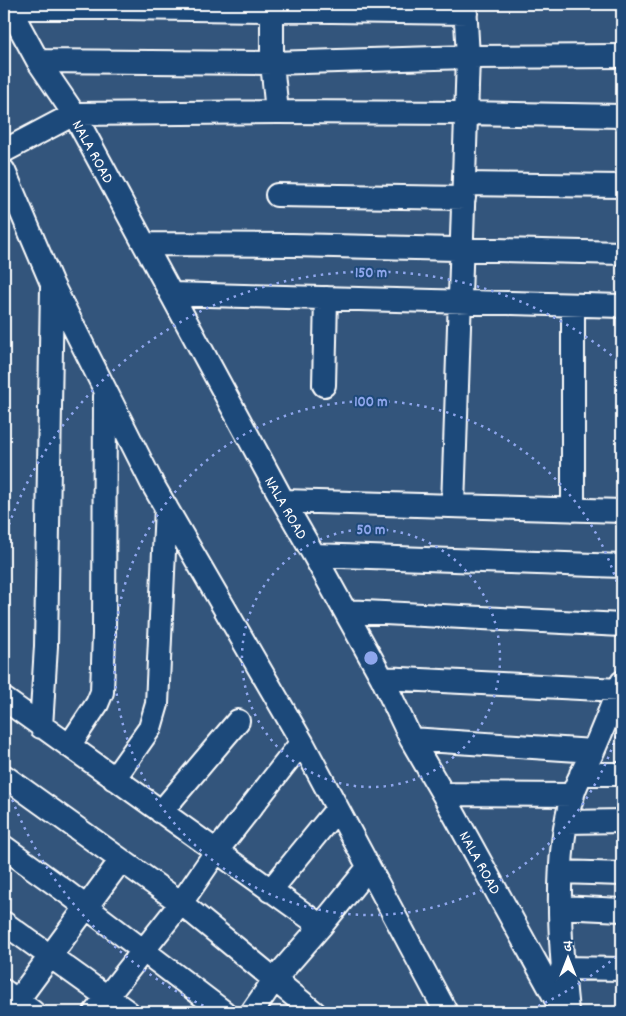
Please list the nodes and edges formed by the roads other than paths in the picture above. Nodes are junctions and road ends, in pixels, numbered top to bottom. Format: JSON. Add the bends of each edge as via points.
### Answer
{"nodes":[{"id":1,"x":8,"y":6,"type":"edge"},
{"id":2,"x":121,"y":6,"type":"edge"},
{"id":3,"x":233,"y":6,"type":"edge"},
{"id":4,"x":465,"y":8,"type":"edge"},
{"id":5,"x":272,"y":9,"type":"junction"},
{"id":6,"x":622,"y":56,"type":"edge"},
{"id":7,"x":468,"y":57,"type":"junction"},
{"id":8,"x":38,"y":61,"type":"junction"},
{"id":9,"x":272,"y":64,"type":"junction"},
{"id":10,"x":276,"y":112,"type":"junction"},
{"id":11,"x":466,"y":113,"type":"junction"},
{"id":12,"x":622,"y":116,"type":"edge"},
{"id":13,"x":66,"y":118,"type":"junction"},
{"id":14,"x":9,"y":149,"type":"edge"},
{"id":15,"x":4,"y":171,"type":"edge"},
{"id":16,"x":622,"y":186,"type":"edge"},
{"id":17,"x":464,"y":191,"type":"junction"},
{"id":18,"x":277,"y":194,"type":"dead end"},
{"id":19,"x":12,"y":212,"type":"edge"},
{"id":20,"x":145,"y":244,"type":"junction"},
{"id":21,"x":460,"y":250,"type":"junction"},
{"id":22,"x":622,"y":253,"type":"edge"},
{"id":23,"x":52,"y":284,"type":"junction"},
{"id":24,"x":172,"y":294,"type":"junction"},
{"id":25,"x":326,"y":298,"type":"junction"},
{"id":26,"x":459,"y":300,"type":"junction"},
{"id":27,"x":573,"y":305,"type":"junction"},
{"id":28,"x":622,"y":306,"type":"edge"},
{"id":29,"x":324,"y":385,"type":"dead end"},
{"id":30,"x":106,"y":392,"type":"junction"},
{"id":31,"x":282,"y":501,"type":"junction"},
{"id":32,"x":452,"y":506,"type":"junction"},
{"id":33,"x":166,"y":507,"type":"junction"},
{"id":34,"x":573,"y":510,"type":"junction"},
{"id":35,"x":622,"y":511,"type":"edge"},
{"id":36,"x":314,"y":555,"type":"junction"},
{"id":37,"x":622,"y":566,"type":"edge"},
{"id":38,"x":344,"y":611,"type":"junction"},
{"id":39,"x":622,"y":625,"type":"edge"},
{"id":40,"x":382,"y":678,"type":"junction"},
{"id":41,"x":620,"y":686,"type":"edge"},
{"id":42,"x":4,"y":699,"type":"edge"},
{"id":43,"x":238,"y":721,"type":"dead end"},
{"id":44,"x":614,"y":722,"type":"edge"},
{"id":45,"x":41,"y":727,"type":"junction"},
{"id":46,"x":411,"y":739,"type":"junction"},
{"id":47,"x":302,"y":742,"type":"junction"},
{"id":48,"x":69,"y":746,"type":"junction"},
{"id":49,"x":593,"y":751,"type":"junction"},
{"id":50,"x":581,"y":774,"type":"junction"},
{"id":51,"x":622,"y":774,"type":"edge"},
{"id":52,"x":4,"y":776,"type":"edge"},
{"id":53,"x":114,"y":779,"type":"junction"},
{"id":54,"x":444,"y":794,"type":"junction"},
{"id":55,"x":573,"y":795,"type":"junction"},
{"id":56,"x":337,"y":809,"type":"junction"},
{"id":57,"x":161,"y":812,"type":"junction"},
{"id":58,"x":622,"y":821,"type":"edge"},
{"id":59,"x":566,"y":822,"type":"junction"},
{"id":60,"x":4,"y":847,"type":"edge"},
{"id":61,"x":216,"y":852,"type":"junction"},
{"id":62,"x":121,"y":860,"type":"junction"},
{"id":63,"x":368,"y":868,"type":"junction"},
{"id":64,"x":561,"y":872,"type":"junction"},
{"id":65,"x":622,"y":874,"type":"edge"},
{"id":66,"x":270,"y":891,"type":"junction"},
{"id":67,"x":181,"y":903,"type":"junction"},
{"id":68,"x":560,"y":907,"type":"junction"},
{"id":69,"x":86,"y":908,"type":"junction"},
{"id":70,"x":622,"y":910,"type":"edge"},
{"id":71,"x":4,"y":923,"type":"edge"},
{"id":72,"x":322,"y":926,"type":"junction"},
{"id":73,"x":143,"y":951,"type":"junction"},
{"id":74,"x":50,"y":956,"type":"junction"},
{"id":75,"x":562,"y":968,"type":"junction"},
{"id":76,"x":622,"y":969,"type":"edge"},
{"id":77,"x":274,"y":980,"type":"junction"},
{"id":78,"x":16,"y":1004,"type":"edge"},
{"id":79,"x":101,"y":1005,"type":"edge"},
{"id":80,"x":128,"y":1012,"type":"edge"},
{"id":81,"x":224,"y":1012,"type":"edge"},
{"id":82,"x":252,"y":1012,"type":"edge"},
{"id":83,"x":314,"y":1012,"type":"edge"},
{"id":84,"x":446,"y":1012,"type":"edge"},
{"id":85,"x":563,"y":1012,"type":"edge"},
{"id":86,"x":567,"y":1012,"type":"edge"}],
"edges":[{"from":1,"to":2,"type":"street"},
{"from":1,"to":8,"type":"street","name":"NALA ROAD"},
{"from":2,"to":3,"type":"street"},
{"from":3,"to":5,"type":"street"},
{"from":4,"to":5,"type":"street"},
{"from":4,"to":7,"type":"street"},
{"from":5,"to":9,"type":"street"},
{"from":6,"to":7,"type":"street"},
{"from":7,"to":9,"type":"street"},
{"from":7,"to":11,"type":"street"},
{"from":8,"to":9,"type":"street"},
{"from":8,"to":13,"type":"street","name":"NALA ROAD"},
{"from":9,"to":10,"type":"street"},
{"from":10,"to":11,"type":"street"},
{"from":10,"to":13,"type":"street"},
{"from":11,"to":12,"type":"street"},
{"from":11,"to":17,"type":"street"},
{"from":13,"to":14,"type":"street"},
{"from":13,"to":20,"type":"street","name":"NALA ROAD"},
{"from":15,"to":19,"type":"street"},
{"from":16,"to":17,"type":"street"},
{"from":17,"to":18,"type":"street"},
{"from":17,"to":21,"type":"street"},
{"from":19,"to":23,"type":"street"},
{"from":20,"to":21,"type":"street"},
{"from":20,"to":24,"type":"street","name":"NALA ROAD"},
{"from":21,"to":22,"type":"street"},
{"from":21,"to":26,"type":"street"},
{"from":23,"to":30,"type":"street"},
{"from":23,"to":45,"type":"street","via":[[46,646]]},
{"from":24,"to":25,"type":"street"},
{"from":24,"to":31,"type":"street","name":"NALA ROAD"},
{"from":25,"to":26,"type":"street"},
{"from":25,"to":29,"type":"street"},
{"from":26,"to":27,"type":"street"},
{"from":26,"to":32,"type":"street"},
{"from":27,"to":28,"type":"street"},
{"from":27,"to":34,"type":"street"},
{"from":30,"to":33,"type":"street"},
{"from":30,"to":48,"type":"street","via":[[102,692]]},
{"from":31,"to":32,"type":"street"},
{"from":31,"to":36,"type":"street","name":"NALA ROAD"},
{"from":32,"to":34,"type":"street"},
{"from":33,"to":47,"type":"street"},
{"from":33,"to":53,"type":"street","via":[[157,704],[150,728]]},
{"from":34,"to":35,"type":"street"},
{"from":36,"to":37,"type":"street"},
{"from":36,"to":38,"type":"street","name":"NALA ROAD"},
{"from":38,"to":39,"type":"street"},
{"from":38,"to":40,"type":"street","name":"NALA ROAD"},
{"from":40,"to":41,"type":"street"},
{"from":40,"to":46,"type":"street","name":"NALA ROAD"},
{"from":41,"to":44,"type":"street"},
{"from":42,"to":45,"type":"street"},
{"from":43,"to":57,"type":"street"},
{"from":44,"to":49,"type":"street"},
{"from":45,"to":48,"type":"street"},
{"from":46,"to":49,"type":"street"},
{"from":46,"to":54,"type":"street","name":"NALA ROAD"},
{"from":47,"to":56,"type":"street"},
{"from":47,"to":61,"type":"street"},
{"from":48,"to":53,"type":"street"},
{"from":49,"to":50,"type":"street"},
{"from":50,"to":51,"type":"street"},
{"from":50,"to":55,"type":"street"},
{"from":52,"to":62,"type":"street"},
{"from":53,"to":57,"type":"street"},
{"from":54,"to":55,"type":"street"},
{"from":54,"to":85,"type":"street","name":"NALA ROAD"},
{"from":55,"to":59,"type":"street"},
{"from":56,"to":63,"type":"street"},
{"from":56,"to":66,"type":"street"},
{"from":57,"to":61,"type":"street"},
{"from":58,"to":59,"type":"street"},
{"from":59,"to":64,"type":"street"},
{"from":60,"to":69,"type":"street"},
{"from":61,"to":66,"type":"street"},
{"from":61,"to":67,"type":"street"},
{"from":62,"to":67,"type":"street"},
{"from":62,"to":69,"type":"street"},
{"from":63,"to":72,"type":"street"},
{"from":63,"to":84,"type":"street"},
{"from":64,"to":65,"type":"street"},
{"from":64,"to":68,"type":"street"},
{"from":66,"to":72,"type":"street"},
{"from":67,"to":73,"type":"street"},
{"from":67,"to":77,"type":"street"},
{"from":68,"to":70,"type":"street"},
{"from":68,"to":75,"type":"street"},
{"from":69,"to":73,"type":"street"},
{"from":69,"to":74,"type":"street"},
{"from":71,"to":74,"type":"street"},
{"from":72,"to":77,"type":"street"},
{"from":73,"to":79,"type":"street"},
{"from":73,"to":81,"type":"street"},
{"from":74,"to":78,"type":"street"},
{"from":74,"to":79,"type":"street"},
{"from":75,"to":76,"type":"street"},
{"from":75,"to":86,"type":"street"},
{"from":77,"to":82,"type":"street"},
{"from":77,"to":83,"type":"street"},
{"from":79,"to":80,"type":"street"}]}
